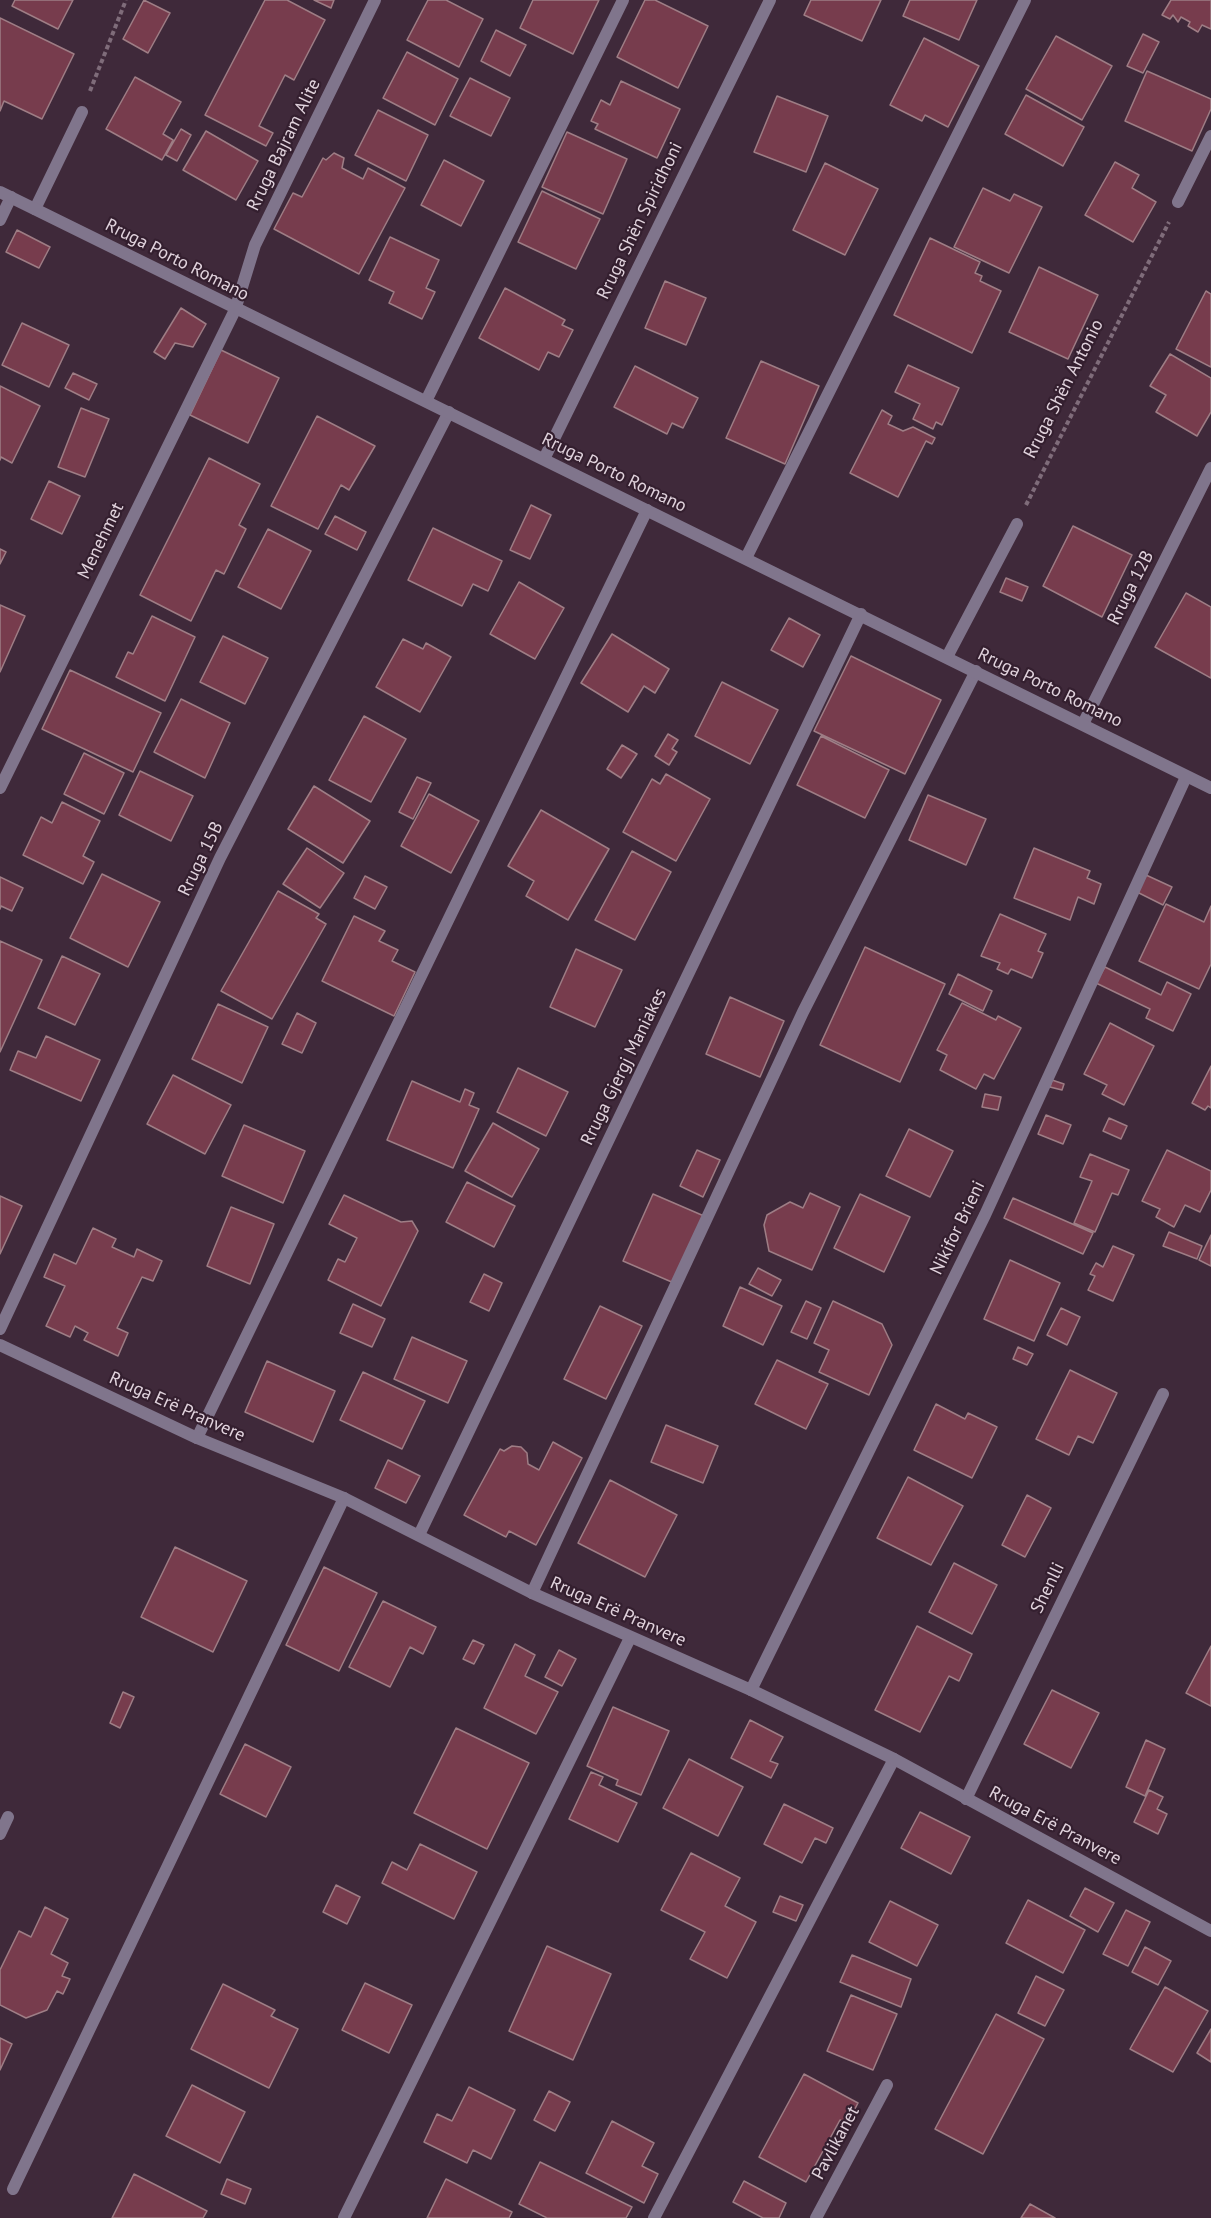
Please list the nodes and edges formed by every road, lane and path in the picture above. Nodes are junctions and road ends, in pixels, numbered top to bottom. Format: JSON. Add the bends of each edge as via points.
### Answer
{"nodes":[{"id":1,"x":126,"y":0,"type":"edge"},
{"id":2,"x":375,"y":0,"type":"edge"},
{"id":3,"x":623,"y":0,"type":"edge"},
{"id":4,"x":770,"y":0,"type":"edge"},
{"id":5,"x":1025,"y":0,"type":"edge"},
{"id":6,"x":82,"y":112,"type":"joint"},
{"id":7,"x":1211,"y":136,"type":"edge"},
{"id":8,"x":6,"y":195,"type":"edge"},
{"id":9,"x":1178,"y":202,"type":"joint"},
{"id":10,"x":34,"y":209,"type":"junction"},
{"id":11,"x":0,"y":220,"type":"edge"},
{"id":12,"x":235,"y":310,"type":"junction"},
{"id":13,"x":426,"y":401,"type":"junction"},
{"id":14,"x":449,"y":412,"type":"junction"},
{"id":15,"x":544,"y":459,"type":"junction"},
{"id":16,"x":1211,"y":468,"type":"edge"},
{"id":17,"x":647,"y":510,"type":"junction"},
{"id":18,"x":1017,"y":524,"type":"joint"},
{"id":19,"x":746,"y":558,"type":"junction"},
{"id":20,"x":861,"y":614,"type":"junction"},
{"id":21,"x":947,"y":657,"type":"junction"},
{"id":22,"x":976,"y":671,"type":"junction"},
{"id":23,"x":1083,"y":724,"type":"junction"},
{"id":24,"x":1186,"y":777,"type":"junction"},
{"id":25,"x":0,"y":788,"type":"edge"},
{"id":26,"x":1211,"y":789,"type":"edge"},
{"id":27,"x":0,"y":1329,"type":"edge"},
{"id":28,"x":0,"y":1345,"type":"edge"},
{"id":29,"x":1163,"y":1394,"type":"dead end"},
{"id":30,"x":197,"y":1438,"type":"junction"},
{"id":31,"x":344,"y":1498,"type":"junction"},
{"id":32,"x":419,"y":1534,"type":"junction"},
{"id":33,"x":532,"y":1593,"type":"junction"},
{"id":34,"x":630,"y":1638,"type":"junction"},
{"id":35,"x":751,"y":1690,"type":"junction"},
{"id":36,"x":894,"y":1759,"type":"junction"},
{"id":37,"x":966,"y":1799,"type":"junction"},
{"id":38,"x":8,"y":1818,"type":"dead end"},
{"id":39,"x":0,"y":1834,"type":"edge"},
{"id":40,"x":1211,"y":1931,"type":"edge"},
{"id":41,"x":887,"y":2085,"type":"dead end"},
{"id":42,"x":13,"y":2189,"type":"dead end"},
{"id":43,"x":344,"y":2218,"type":"edge"},
{"id":44,"x":654,"y":2218,"type":"edge"},
{"id":45,"x":816,"y":2218,"type":"edge"}],
"edges":[{"from":1,"to":6,"type":"path"},
{"from":2,"to":12,"type":"street","name":"Rruga Bajram Alite","via":[[255,244]]},
{"from":3,"to":13,"type":"street"},
{"from":4,"to":15,"type":"street","name":"Rruga Shën Spiridhoni"},
{"from":5,"to":19,"type":"street"},
{"from":6,"to":10,"type":"street"},
{"from":7,"to":9,"type":"street"},
{"from":8,"to":10,"type":"street","name":"Rruga Porto Romano"},
{"from":8,"to":11,"type":"street"},
{"from":9,"to":18,"type":"path","name":"Rruga Shën Antonio"},
{"from":10,"to":12,"type":"street","name":"Rruga Porto Romano"},
{"from":12,"to":13,"type":"street","name":"Rruga Porto Romano"},
{"from":12,"to":25,"type":"street","name":"Menehmet"},
{"from":13,"to":14,"type":"street","name":"Rruga Porto Romano"},
{"from":14,"to":15,"type":"street","name":"Rruga Porto Romano"},
{"from":14,"to":27,"type":"street","name":"Rruga 15B","via":[[220,858]]},
{"from":15,"to":17,"type":"street","name":"Rruga Porto Romano"},
{"from":16,"to":23,"type":"street","name":"Rruga 12B"},
{"from":17,"to":19,"type":"street","name":"Rruga Porto Romano"},
{"from":17,"to":30,"type":"street"},
{"from":18,"to":21,"type":"street"},
{"from":19,"to":20,"type":"street","name":"Rruga Porto Romano"},
{"from":20,"to":21,"type":"street","name":"Rruga Porto Romano"},
{"from":20,"to":32,"type":"street","name":"Rruga Gjergj Maniakes"},
{"from":21,"to":22,"type":"street","name":"Rruga Porto Romano"},
{"from":22,"to":23,"type":"street","name":"Rruga Porto Romano"},
{"from":22,"to":33,"type":"street","via":[[802,1012]]},
{"from":23,"to":24,"type":"street","name":"Rruga Porto Romano"},
{"from":24,"to":26,"type":"street","name":"Rruga Porto Romano"},
{"from":24,"to":35,"type":"street","name":"Nikifor Brieni","via":[[985,1215]]},
{"from":28,"to":30,"type":"street","name":"Rruga Erë Pranvere"},
{"from":29,"to":37,"type":"street","name":"Shenlli"},
{"from":30,"to":31,"type":"street","name":"Rruga Erë Pranvere"},
{"from":31,"to":32,"type":"street","name":"Rruga Erë Pranvere"},
{"from":31,"to":42,"type":"street"},
{"from":32,"to":33,"type":"street","name":"Rruga Erë Pranvere"},
{"from":33,"to":34,"type":"street","name":"Rruga Erë Pranvere"},
{"from":34,"to":35,"type":"street","name":"Rruga Erë Pranvere"},
{"from":34,"to":43,"type":"street"},
{"from":35,"to":36,"type":"street","name":"Rruga Erë Pranvere"},
{"from":36,"to":37,"type":"street","name":"Rruga Erë Pranvere"},
{"from":36,"to":44,"type":"street"},
{"from":37,"to":40,"type":"street","name":"Rruga Erë Pranvere"},
{"from":38,"to":39,"type":"street"},
{"from":41,"to":45,"type":"street","name":"Pavlikanet"}]}
